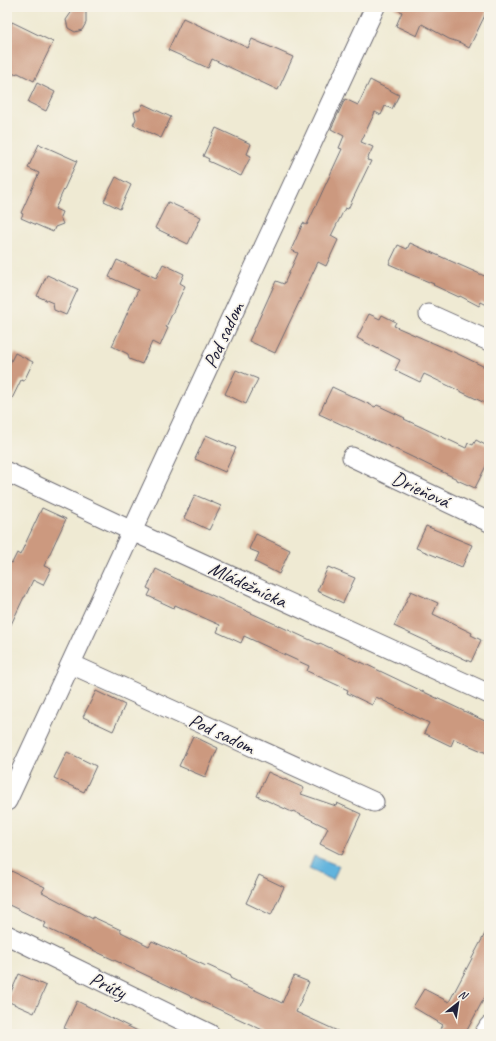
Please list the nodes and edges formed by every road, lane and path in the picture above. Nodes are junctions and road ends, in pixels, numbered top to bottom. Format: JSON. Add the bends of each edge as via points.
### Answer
{"nodes":[{"id":1,"x":375,"y":7,"type":"edge"},
{"id":2,"x":429,"y":314,"type":"dead end"},
{"id":3,"x":489,"y":341,"type":"edge"},
{"id":4,"x":352,"y":457,"type":"dead end"},
{"id":5,"x":7,"y":472,"type":"edge"},
{"id":6,"x":489,"y":522,"type":"edge"},
{"id":7,"x":132,"y":531,"type":"junction"},
{"id":8,"x":71,"y":664,"type":"junction"},
{"id":9,"x":489,"y":694,"type":"edge"},
{"id":10,"x":7,"y":801,"type":"edge"},
{"id":11,"x":374,"y":802,"type":"dead end"},
{"id":12,"x":7,"y":935,"type":"edge"},
{"id":13,"x":489,"y":1026,"type":"edge"},
{"id":14,"x":210,"y":1034,"type":"edge"},
{"id":15,"x":484,"y":1034,"type":"edge"}],
"edges":[{"from":1,"to":7,"type":"street","name":"Pod sadom"},
{"from":2,"to":3,"type":"street"},
{"from":4,"to":6,"type":"street","name":"Drieňová"},
{"from":5,"to":7,"type":"street","name":"Mládežnícka"},
{"from":7,"to":8,"type":"street","name":"Pod sadom"},
{"from":7,"to":9,"type":"street","name":"Mládežnícka"},
{"from":8,"to":10,"type":"street","name":"Pod sadom"},
{"from":8,"to":11,"type":"street","name":"Pod sadom"},
{"from":12,"to":14,"type":"street","name":"Prúty"},
{"from":13,"to":15,"type":"street"}]}
